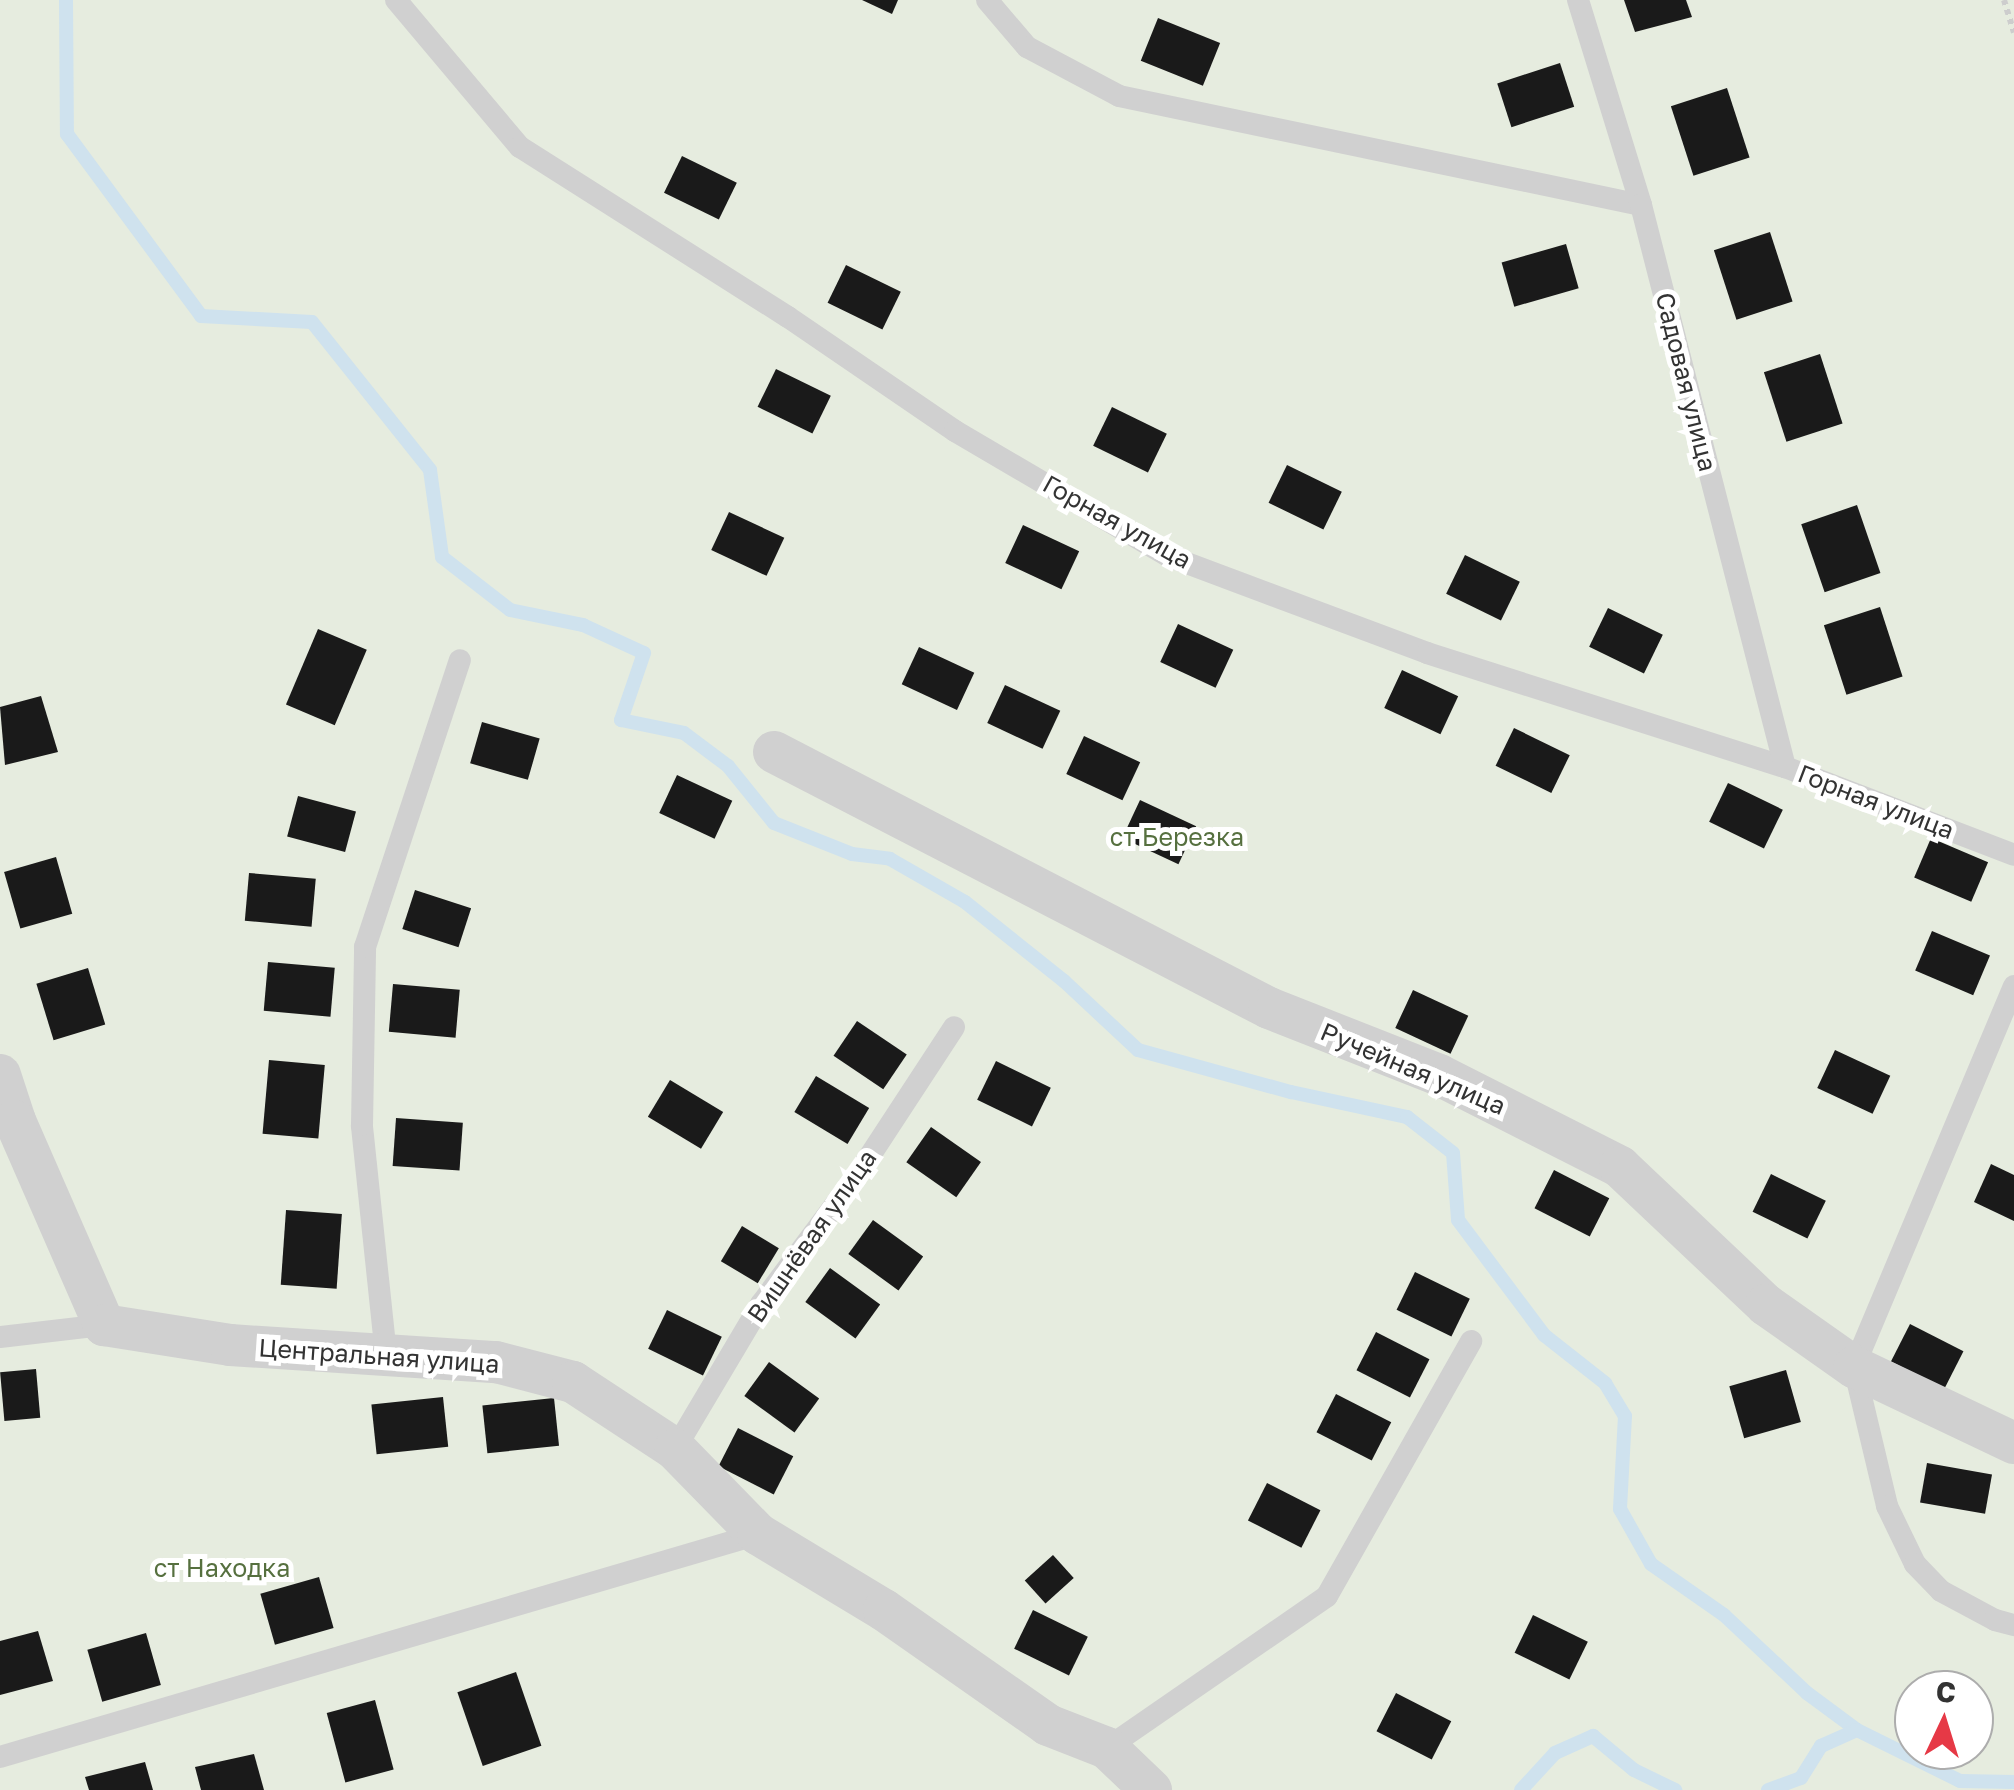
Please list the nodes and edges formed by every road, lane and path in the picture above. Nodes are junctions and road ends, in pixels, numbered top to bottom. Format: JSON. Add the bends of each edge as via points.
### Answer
{"nodes":[{"id":1,"x":396,"y":0,"type":"edge"},
{"id":2,"x":988,"y":0,"type":"edge"},
{"id":3,"x":1578,"y":0,"type":"edge"},
{"id":4,"x":2004,"y":0,"type":"edge"},
{"id":5,"x":2014,"y":32,"type":"edge"},
{"id":6,"x":1641,"y":205,"type":"junction"},
{"id":7,"x":460,"y":660,"type":"dead end"},
{"id":8,"x":774,"y":752,"type":"dead end"},
{"id":9,"x":1785,"y":766,"type":"junction"},
{"id":10,"x":2014,"y":855,"type":"edge"},
{"id":11,"x":2014,"y":986,"type":"edge"},
{"id":12,"x":954,"y":1027,"type":"dead end"},
{"id":13,"x":0,"y":1076,"type":"edge"},
{"id":14,"x":104,"y":1326,"type":"junction"},
{"id":15,"x":0,"y":1337,"type":"edge"},
{"id":16,"x":1470,"y":1341,"type":"dead end"},
{"id":17,"x":386,"y":1355,"type":"junction"},
{"id":18,"x":1854,"y":1368,"type":"junction"},
{"id":19,"x":2014,"y":1443,"type":"edge"},
{"id":20,"x":675,"y":1448,"type":"junction"},
{"id":21,"x":758,"y":1534,"type":"junction"},
{"id":22,"x":2014,"y":1625,"type":"edge"},
{"id":23,"x":1107,"y":1748,"type":"junction"},
{"id":24,"x":0,"y":1758,"type":"edge"},
{"id":25,"x":1150,"y":1790,"type":"edge"}],
"edges":[{"from":1,"to":9,"type":"lane","name":"Горная улица","via":[[520,148],[955,430],[1168,556],[1427,653]]},
{"from":2,"to":6,"type":"lane","via":[[1028,47],[1119,96]]},
{"from":3,"to":6,"type":"lane","name":"Садовая улица"},
{"from":4,"to":5,"type":"path"},
{"from":6,"to":9,"type":"lane","name":"Садовая улица"},
{"from":7,"to":17,"type":"lane","via":[[365,948],[362,1125]]},
{"from":8,"to":18,"type":"street","name":"Ручейная улица","via":[[1269,1008],[1439,1074],[1620,1167],[1766,1305]]},
{"from":9,"to":10,"type":"lane","name":"Горная улица"},
{"from":11,"to":18,"type":"lane"},
{"from":12,"to":20,"type":"lane","name":"Вишнёвая улица","via":[[856,1177],[761,1304]]},
{"from":13,"to":14,"type":"street"},
{"from":14,"to":15,"type":"lane"},
{"from":14,"to":17,"type":"street","name":"Центральная улица","via":[[230,1345]]},
{"from":16,"to":23,"type":"lane","via":[[1327,1596]]},
{"from":17,"to":20,"type":"street","name":"Центральная улица","via":[[496,1362],[573,1382]]},
{"from":18,"to":19,"type":"street","name":"Ручейная улица"},
{"from":18,"to":22,"type":"lane","via":[[1886,1506],[1915,1564],[1941,1590]]},
{"from":20,"to":21,"type":"street","name":"Центральная улица"},
{"from":21,"to":23,"type":"street","name":"Центральная улица","via":[[884,1610],[1048,1725]]},
{"from":21,"to":24,"type":"lane"},
{"from":23,"to":25,"type":"street","name":"Центральная улица"}]}
